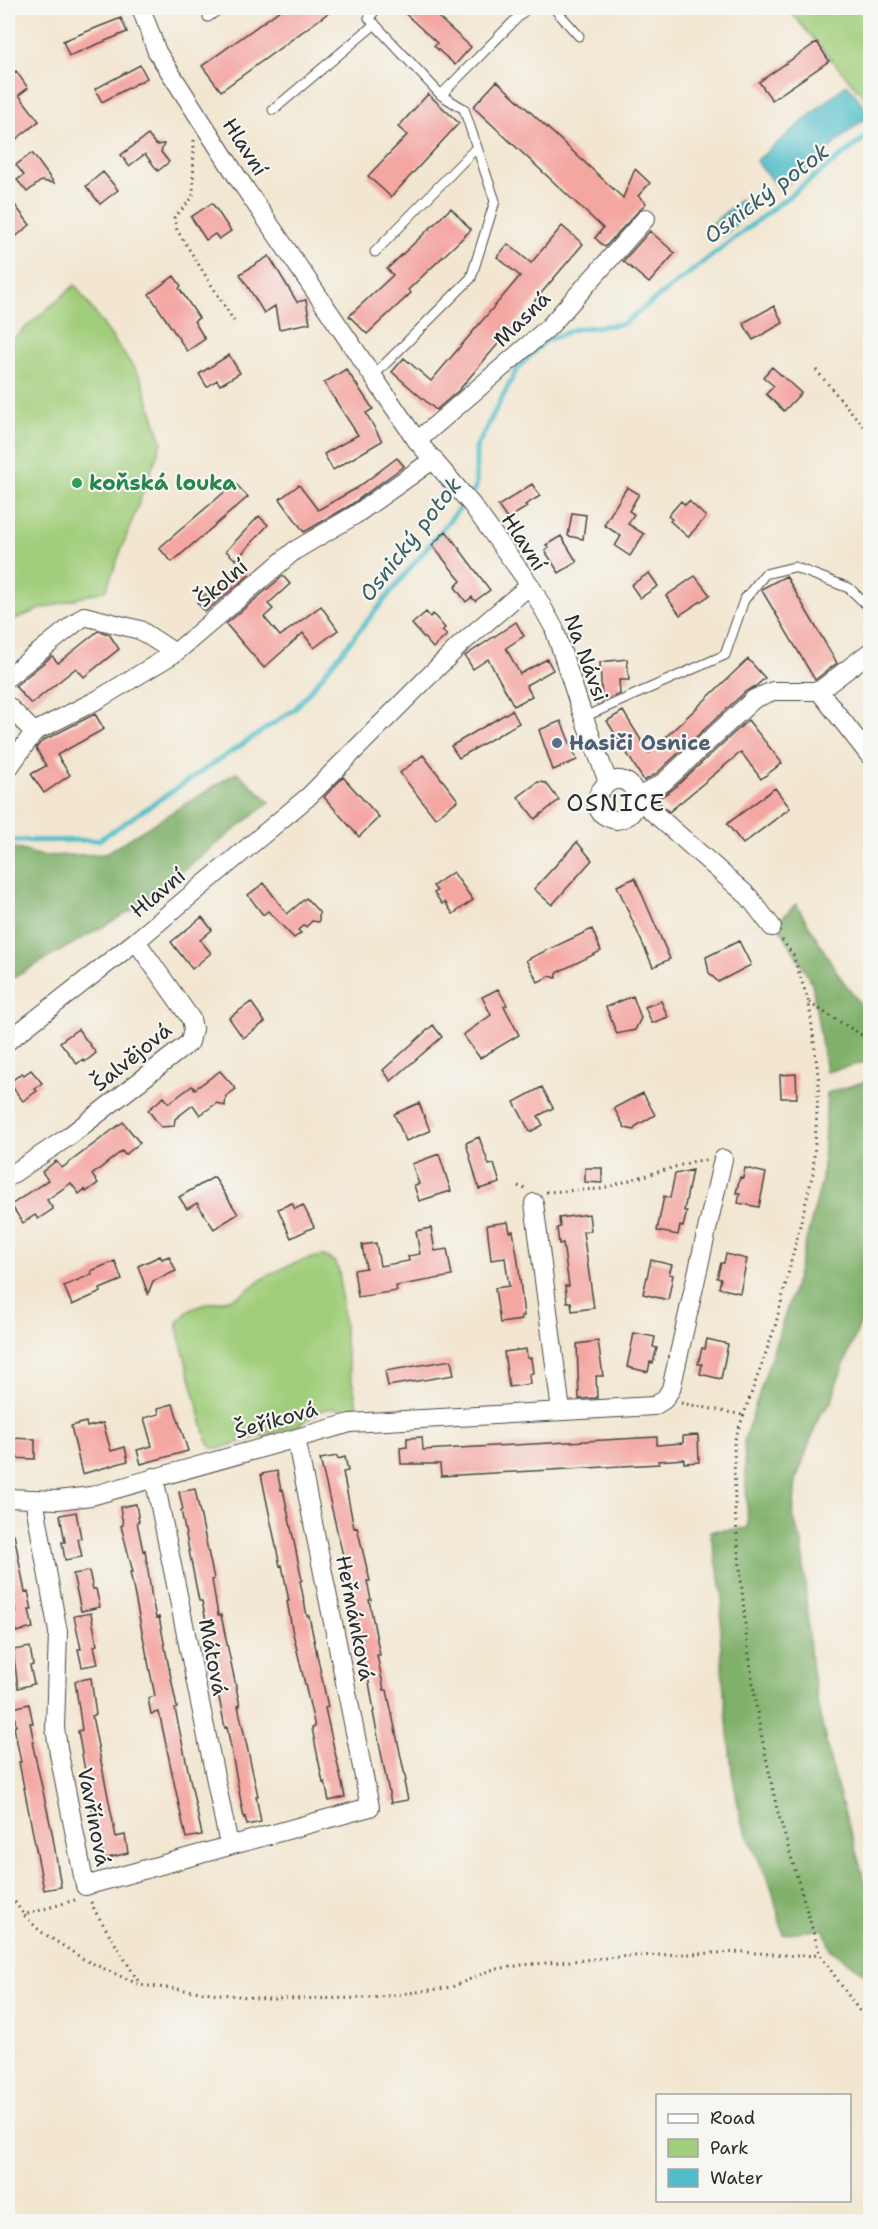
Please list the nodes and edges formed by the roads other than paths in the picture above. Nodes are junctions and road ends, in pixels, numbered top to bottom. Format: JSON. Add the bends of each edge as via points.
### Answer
{"nodes":[{"id":1,"x":141,"y":8,"type":"edge"},
{"id":2,"x":220,"y":8,"type":"edge"},
{"id":3,"x":377,"y":8,"type":"edge"},
{"id":4,"x":527,"y":8,"type":"edge"},
{"id":5,"x":554,"y":8,"type":"edge"},
{"id":6,"x":208,"y":16,"type":"dead end"},
{"id":7,"x":375,"y":24,"type":"junction"},
{"id":8,"x":579,"y":36,"type":"dead end"},
{"id":9,"x":441,"y":95,"type":"junction"},
{"id":10,"x":273,"y":110,"type":"dead end"},
{"id":11,"x":477,"y":147,"type":"junction"},
{"id":12,"x":646,"y":218,"type":"dead end"},
{"id":13,"x":375,"y":252,"type":"dead end"},
{"id":14,"x":373,"y":376,"type":"junction"},
{"id":15,"x":417,"y":441,"type":"junction"},
{"id":16,"x":434,"y":459,"type":"junction"},
{"id":17,"x":530,"y":585,"type":"junction"},
{"id":18,"x":870,"y":608,"type":"edge"},
{"id":19,"x":870,"y":652,"type":"edge"},
{"id":20,"x":175,"y":653,"type":"junction"},
{"id":21,"x":8,"y":677,"type":"edge"},
{"id":22,"x":819,"y":691,"type":"junction"},
{"id":23,"x":8,"y":706,"type":"edge"},
{"id":24,"x":584,"y":717,"type":"junction"},
{"id":25,"x":34,"y":732,"type":"junction"},
{"id":26,"x":870,"y":756,"type":"edge"},
{"id":27,"x":8,"y":768,"type":"edge"},
{"id":28,"x":608,"y":782,"type":"junction"},
{"id":29,"x":637,"y":798,"type":"junction"},
{"id":30,"x":772,"y":927,"type":"road end"},
{"id":31,"x":136,"y":941,"type":"junction"},
{"id":32,"x":8,"y":1041,"type":"edge"},
{"id":33,"x":723,"y":1159,"type":"road end"},
{"id":34,"x":8,"y":1177,"type":"edge"},
{"id":35,"x":539,"y":1198,"type":"road end"},
{"id":36,"x":561,"y":1411,"type":"junction"},
{"id":37,"x":296,"y":1438,"type":"junction"},
{"id":38,"x":154,"y":1477,"type":"junction"},
{"id":39,"x":8,"y":1498,"type":"edge"},
{"id":40,"x":34,"y":1499,"type":"junction"},
{"id":41,"x":370,"y":1807,"type":"joint"},
{"id":42,"x":228,"y":1845,"type":"junction"}],
"edges":[{"from":1,"to":14,"type":"street","name":"Hlavní","via":[[157,52]]},
{"from":2,"to":6,"type":"lane"},
{"from":3,"to":7,"type":"lane","via":[[369,18]]},
{"from":4,"to":9,"type":"lane"},
{"from":5,"to":8,"type":"lane"},
{"from":7,"to":9,"type":"lane"},
{"from":7,"to":10,"type":"lane"},
{"from":9,"to":11,"type":"lane","via":[[464,110]]},
{"from":11,"to":13,"type":"lane"},
{"from":11,"to":14,"type":"lane","via":[[495,201],[471,278]]},
{"from":12,"to":15,"type":"street","name":"Masná","via":[[549,327]]},
{"from":14,"to":15,"type":"street","name":"Hlavní"},
{"from":15,"to":16,"type":"street","name":"Hlavní"},
{"from":16,"to":17,"type":"street","name":"Hlavní"},
{"from":16,"to":20,"type":"street","name":"Školní","via":[[355,515],[294,551]]},
{"from":17,"to":24,"type":"street","name":"Na Návsi","via":[[554,628]]},
{"from":17,"to":31,"type":"street","name":"Hlavní","via":[[460,644],[308,797]]},
{"from":18,"to":24,"type":"lane","via":[[849,588],[794,567],[765,574],[744,600],[724,655]]},
{"from":19,"to":22,"type":"street"},
{"from":20,"to":21,"type":"street","via":[[140,630],[84,616]]},
{"from":20,"to":25,"type":"street","name":"Školní"},
{"from":22,"to":26,"type":"street"},
{"from":22,"to":29,"type":"street","via":[[773,691],[754,699],[663,782]]},
{"from":23,"to":25,"type":"street"},
{"from":24,"to":28,"type":"street","name":"Na Návsi"},
{"from":25,"to":27,"type":"street","name":"Školní"},
{"from":28,"to":29,"type":"street","via":[[626,782]]},
{"from":28,"to":29,"type":"street","via":[[599,791],[597,803],[609,818],[628,816]]},
{"from":29,"to":30,"type":"street","via":[[749,897]]},
{"from":31,"to":32,"type":"street","name":"Hlavní"},
{"from":31,"to":34,"type":"street","name":"Šalvějová","via":[[191,1018],[190,1042],[68,1137]]},
{"from":33,"to":36,"type":"street","name":"Šeříková","via":[[671,1389],[664,1400],[654,1406]]},
{"from":35,"to":36,"type":"street"},
{"from":36,"to":37,"type":"street","name":"Šeříková","via":[[350,1423]]},
{"from":37,"to":38,"type":"street","name":"Šeříková"},
{"from":37,"to":41,"type":"street","name":"Heřmánková"},
{"from":38,"to":40,"type":"street","name":"Šeříková","via":[[91,1496]]},
{"from":38,"to":42,"type":"street","name":"Mátová"},
{"from":39,"to":40,"type":"street","name":"Šeříková"},
{"from":40,"to":42,"type":"street","name":"Vavřínová","via":[[58,1632],[55,1728],[85,1886]]},
{"from":41,"to":42,"type":"street","name":"Vavřínová"}]}
